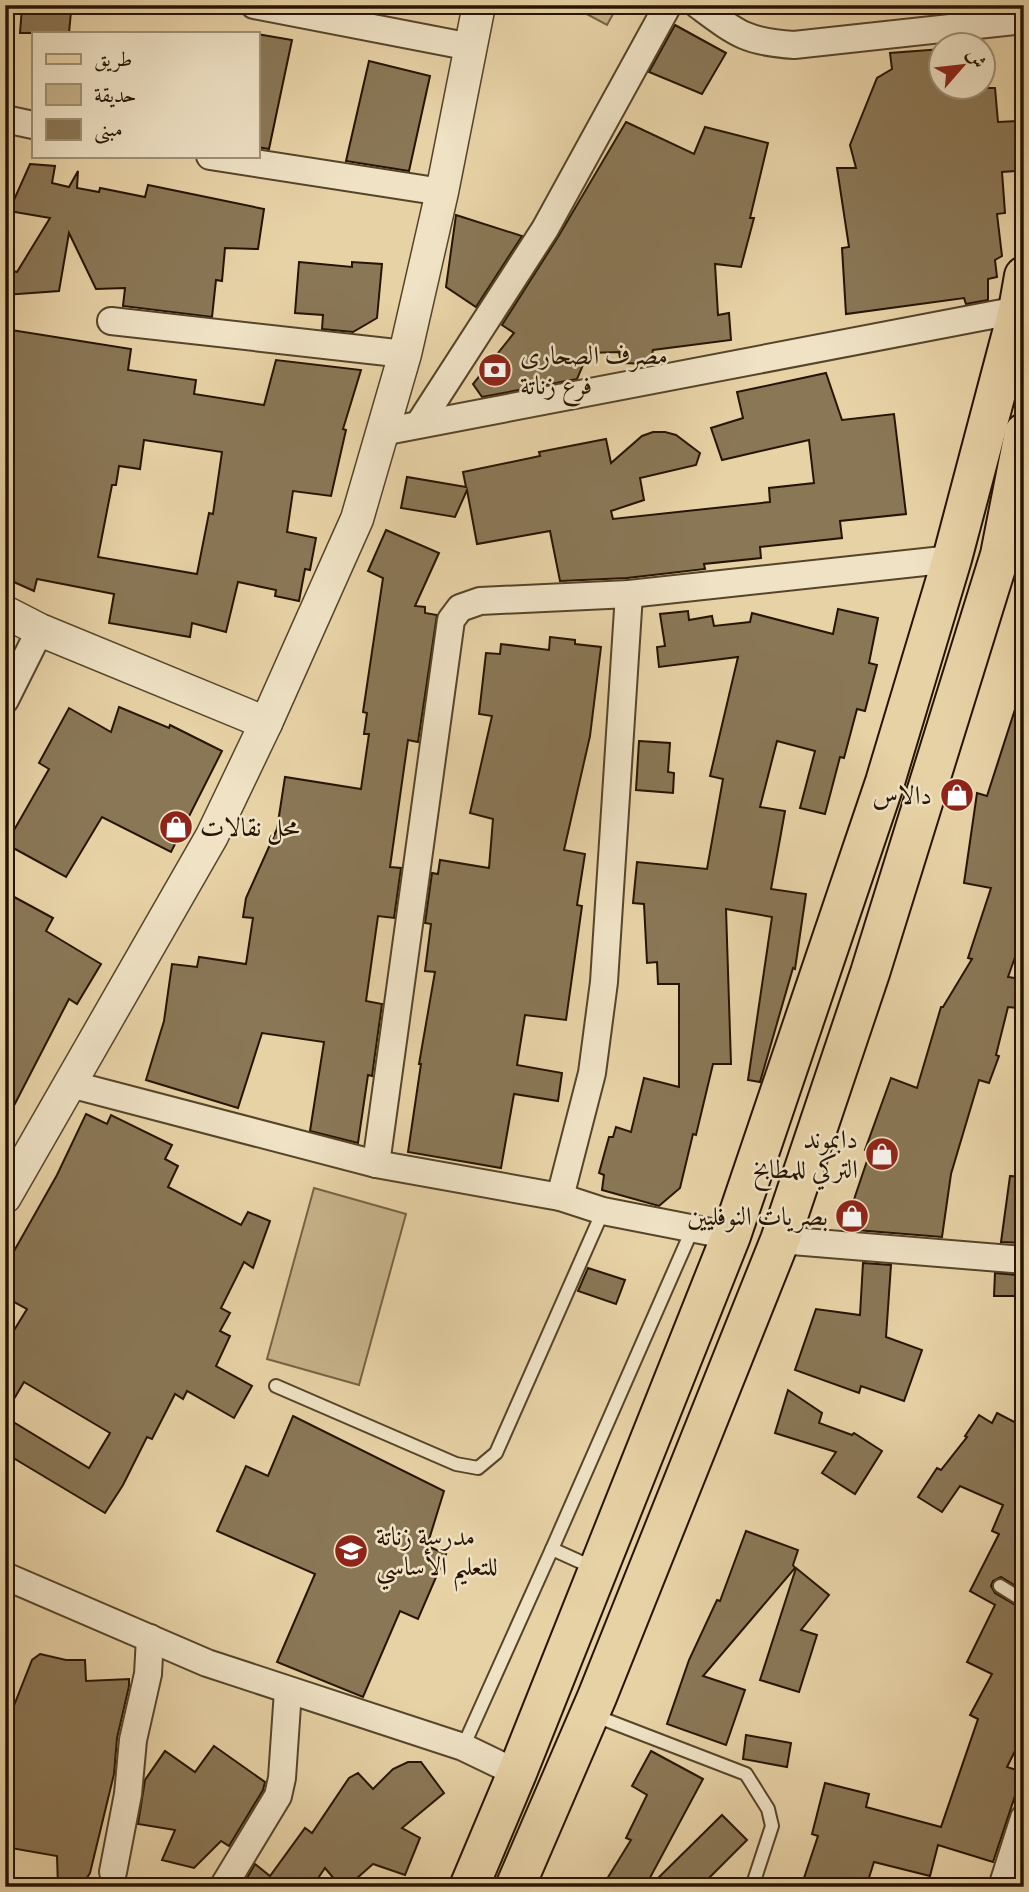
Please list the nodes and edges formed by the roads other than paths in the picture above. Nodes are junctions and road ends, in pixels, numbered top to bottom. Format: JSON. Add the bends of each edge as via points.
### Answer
{"nodes":[{"id":1,"x":254,"y":5,"type":"edge"},
{"id":2,"x":479,"y":5,"type":"edge"},
{"id":3,"x":667,"y":5,"type":"edge"},
{"id":4,"x":698,"y":5,"type":"edge"},
{"id":5,"x":1024,"y":20,"type":"edge"},
{"id":6,"x":471,"y":47,"type":"junction"},
{"id":7,"x":5,"y":119,"type":"edge"},
{"id":8,"x":32,"y":125,"type":"edge"},
{"id":9,"x":223,"y":158,"type":"edge"},
{"id":10,"x":443,"y":192,"type":"junction"},
{"id":11,"x":1021,"y":293,"type":"edge"},
{"id":12,"x":111,"y":321,"type":"dead end"},
{"id":13,"x":405,"y":354,"type":"junction"},
{"id":14,"x":419,"y":424,"type":"junction"},
{"id":15,"x":382,"y":432,"type":"junction"},
{"id":16,"x":1024,"y":433,"type":"edge"},
{"id":17,"x":952,"y":559,"type":"junction"},
{"id":18,"x":629,"y":594,"type":"junction"},
{"id":19,"x":5,"y":612,"type":"edge"},
{"id":20,"x":40,"y":629,"type":"junction"},
{"id":21,"x":5,"y":700,"type":"edge"},
{"id":22,"x":266,"y":723,"type":"junction"},
{"id":23,"x":885,"y":782,"type":"junction"},
{"id":24,"x":925,"y":796,"type":"junction"},
{"id":25,"x":70,"y":1084,"type":"junction"},
{"id":26,"x":376,"y":1164,"type":"junction"},
{"id":27,"x":5,"y":1197,"type":"edge"},
{"id":28,"x":561,"y":1197,"type":"junction"},
{"id":29,"x":603,"y":1212,"type":"junction"},
{"id":30,"x":692,"y":1230,"type":"junction"},
{"id":31,"x":731,"y":1236,"type":"junction"},
{"id":32,"x":780,"y":1240,"type":"junction"},
{"id":33,"x":1024,"y":1260,"type":"edge"},
{"id":34,"x":276,"y":1386,"type":"dead end"},
{"id":35,"x":552,"y":1549,"type":"junction"},
{"id":36,"x":598,"y":1570,"type":"junction"},
{"id":37,"x":5,"y":1576,"type":"edge"},
{"id":38,"x":1000,"y":1586,"type":"dead end"},
{"id":39,"x":1024,"y":1601,"type":"edge"},
{"id":40,"x":150,"y":1639,"type":"junction"},
{"id":41,"x":288,"y":1691,"type":"junction"},
{"id":42,"x":589,"y":1714,"type":"junction"},
{"id":43,"x":463,"y":1747,"type":"junction"},
{"id":44,"x":517,"y":1773,"type":"junction"},
{"id":45,"x":1024,"y":1818,"type":"edge"},
{"id":46,"x":113,"y":1872,"type":"dead end"},
{"id":47,"x":474,"y":1874,"type":"edge"},
{"id":48,"x":516,"y":1884,"type":"edge"},
{"id":49,"x":223,"y":1887,"type":"edge"},
{"id":50,"x":752,"y":1887,"type":"edge"},
{"id":51,"x":1002,"y":1887,"type":"edge"}],
"edges":[{"from":1,"to":6,"type":"street"},
{"from":2,"to":6,"type":"street"},
{"from":3,"to":14,"type":"street","via":[[545,229]]},
{"from":4,"to":5,"type":"street","via":[[738,34],[763,43],[794,45]]},
{"from":6,"to":10,"type":"street"},
{"from":7,"to":8,"type":"street"},
{"from":9,"to":10,"type":"street"},
{"from":10,"to":13,"type":"street"},
{"from":11,"to":14,"type":"street"},
{"from":11,"to":17,"type":"main road"},
{"from":12,"to":13,"type":"street"},
{"from":13,"to":15,"type":"street"},
{"from":14,"to":15,"type":"street"},
{"from":15,"to":22,"type":"street","via":[[357,519]]},
{"from":16,"to":24,"type":"main road","via":[[1000,555]]},
{"from":17,"to":18,"type":"street"},
{"from":17,"to":23,"type":"main road"},
{"from":18,"to":26,"type":"street","via":[[480,601],[460,608],[451,620]]},
{"from":18,"to":28,"type":"street","via":[[604,982],[592,1073]]},
{"from":19,"to":20,"type":"street"},
{"from":20,"to":21,"type":"street"},
{"from":20,"to":22,"type":"street"},
{"from":22,"to":25,"type":"street","via":[[212,836]]},
{"from":23,"to":24,"type":"main road"},
{"from":23,"to":31,"type":"main road"},
{"from":24,"to":32,"type":"main road"},
{"from":25,"to":26,"type":"street"},
{"from":25,"to":27,"type":"street"},
{"from":26,"to":28,"type":"street"},
{"from":28,"to":29,"type":"street"},
{"from":29,"to":30,"type":"street"},
{"from":29,"to":34,"type":"lane","via":[[496,1453],[478,1468],[456,1464]]},
{"from":30,"to":31,"type":"street"},
{"from":30,"to":35,"type":"lane"},
{"from":31,"to":36,"type":"main road"},
{"from":32,"to":33,"type":"street"},
{"from":32,"to":42,"type":"main road"},
{"from":35,"to":36,"type":"lane"},
{"from":35,"to":43,"type":"lane"},
{"from":36,"to":44,"type":"main road"},
{"from":37,"to":40,"type":"street"},
{"from":38,"to":39,"type":"lane"},
{"from":40,"to":41,"type":"street"},
{"from":40,"to":46,"type":"street","via":[[148,1674]]},
{"from":41,"to":43,"type":"street"},
{"from":41,"to":49,"type":"street","via":[[286,1749],[278,1796]]},
{"from":42,"to":48,"type":"main road"},
{"from":42,"to":50,"type":"lane","via":[[746,1774],[768,1809],[772,1826]]},
{"from":43,"to":44,"type":"street"},
{"from":44,"to":47,"type":"main road"},
{"from":45,"to":51,"type":"street"},
{"from":47,"to":48,"type":"main road"}]}
